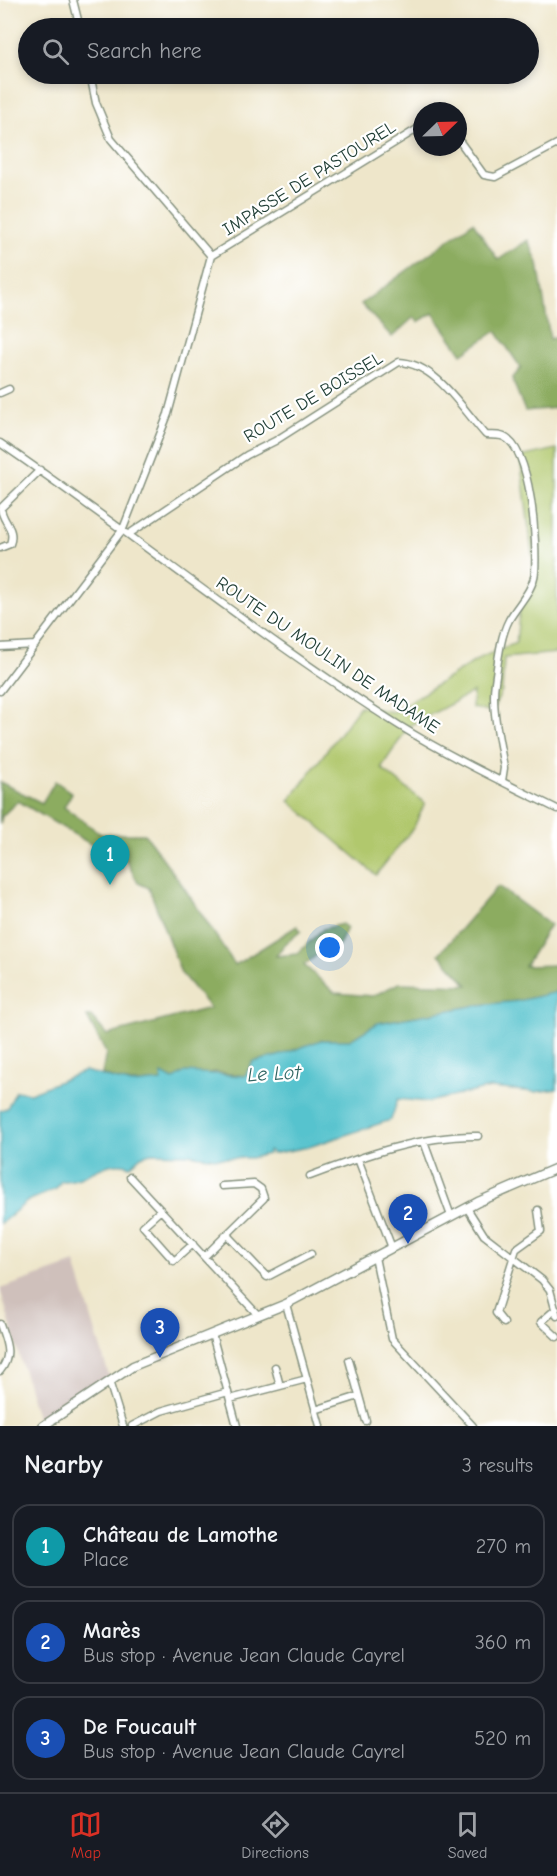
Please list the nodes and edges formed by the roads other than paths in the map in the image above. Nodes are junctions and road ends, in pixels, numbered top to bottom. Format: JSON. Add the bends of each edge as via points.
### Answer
{"nodes":[{"id":1,"x":73,"y":0,"type":"edge"},
{"id":2,"x":78,"y":18,"type":"edge"},
{"id":3,"x":92,"y":84,"type":"edge"},
{"id":4,"x":413,"y":132,"type":"edge"},
{"id":5,"x":557,"y":144,"type":"edge"},
{"id":6,"x":467,"y":151,"type":"edge"},
{"id":7,"x":211,"y":256,"type":"junction"},
{"id":8,"x":9,"y":388,"type":"dead end"},
{"id":9,"x":0,"y":393,"type":"edge"},
{"id":10,"x":0,"y":443,"type":"edge"},
{"id":11,"x":40,"y":470,"type":"junction"},
{"id":12,"x":123,"y":529,"type":"junction"},
{"id":13,"x":129,"y":534,"type":"junction"},
{"id":14,"x":0,"y":548,"type":"edge"},
{"id":15,"x":35,"y":645,"type":"junction"},
{"id":16,"x":0,"y":647,"type":"edge"},
{"id":17,"x":0,"y":691,"type":"edge"},
{"id":18,"x":502,"y":781,"type":"junction"},
{"id":19,"x":557,"y":810,"type":"edge"},
{"id":20,"x":478,"y":1136,"type":"dead end"},
{"id":21,"x":424,"y":1142,"type":"junction"},
{"id":22,"x":358,"y":1159,"type":"junction"},
{"id":23,"x":557,"y":1168,"type":"edge"},
{"id":24,"x":310,"y":1176,"type":"dead end"},
{"id":25,"x":130,"y":1177,"type":"dead end"},
{"id":26,"x":222,"y":1186,"type":"dead end"},
{"id":27,"x":467,"y":1208,"type":"junction"},
{"id":28,"x":161,"y":1210,"type":"junction"},
{"id":29,"x":538,"y":1210,"type":"dead end"},
{"id":30,"x":451,"y":1216,"type":"junction"},
{"id":31,"x":227,"y":1235,"type":"junction"},
{"id":32,"x":193,"y":1244,"type":"junction"},
{"id":33,"x":392,"y":1248,"type":"junction"},
{"id":34,"x":311,"y":1254,"type":"dead end"},
{"id":35,"x":205,"y":1256,"type":"junction"},
{"id":36,"x":375,"y":1257,"type":"junction"},
{"id":37,"x":513,"y":1260,"type":"junction"},
{"id":38,"x":286,"y":1304,"type":"junction"},
{"id":39,"x":556,"y":1312,"type":"edge"},
{"id":40,"x":258,"y":1315,"type":"junction"},
{"id":41,"x":0,"y":1323,"type":"edge"},
{"id":42,"x":504,"y":1323,"type":"dead end"},
{"id":43,"x":212,"y":1334,"type":"junction"},
{"id":44,"x":557,"y":1336,"type":"edge"},
{"id":45,"x":349,"y":1360,"type":"dead end"},
{"id":46,"x":275,"y":1367,"type":"dead end"},
{"id":47,"x":0,"y":1371,"type":"edge"},
{"id":48,"x":307,"y":1379,"type":"junction"},
{"id":49,"x":110,"y":1381,"type":"junction"},
{"id":50,"x":280,"y":1386,"type":"junction"},
{"id":51,"x":229,"y":1396,"type":"junction"},
{"id":52,"x":359,"y":1396,"type":"junction"},
{"id":53,"x":315,"y":1410,"type":"junction"},
{"id":54,"x":366,"y":1421,"type":"dead end"},
{"id":55,"x":44,"y":1426,"type":"edge"},
{"id":56,"x":123,"y":1426,"type":"edge"},
{"id":57,"x":132,"y":1426,"type":"edge"},
{"id":58,"x":237,"y":1426,"type":"edge"},
{"id":59,"x":320,"y":1426,"type":"edge"},
{"id":60,"x":473,"y":1426,"type":"edge"}],
"edges":[{"from":1,"to":2,"type":"street"},
{"from":3,"to":7,"type":"street","via":[[111,139]]},
{"from":4,"to":7,"type":"street","name":"IMPASSE DE PASTOUREL"},
{"from":5,"to":6,"type":"street","via":[[495,177],[484,175]]},
{"from":7,"to":12,"type":"street","via":[[168,414]]},
{"from":8,"to":9,"type":"street"},
{"from":10,"to":11,"type":"street","name":"ROUTE DU MOULIN DE MADAME"},
{"from":11,"to":12,"type":"street","name":"ROUTE DU MOULIN DE MADAME"},
{"from":11,"to":14,"type":"street","via":[[1,508],[13,536],[10,544]]},
{"from":12,"to":13,"type":"street","name":"ROUTE DU MOULIN DE MADAME"},
{"from":12,"to":15,"type":"street"},
{"from":13,"to":18,"type":"street","name":"ROUTE DU MOULIN DE MADAME","via":[[217,601],[392,721]]},
{"from":13,"to":18,"type":"street","name":"ROUTE DE BOISSEL","via":[[247,455],[399,362],[412,362],[428,371],[486,435],[504,436],[521,457],[527,474],[535,573],[525,600],[509,620],[495,684]]},
{"from":15,"to":16,"type":"street"},
{"from":15,"to":17,"type":"street"},
{"from":18,"to":19,"type":"street","name":"ROUTE DU MOULIN DE MADAME"},
{"from":20,"to":21,"type":"street"},
{"from":21,"to":22,"type":"street"},
{"from":21,"to":30,"type":"street"},
{"from":22,"to":24,"type":"street"},
{"from":22,"to":33,"type":"street"},
{"from":23,"to":27,"type":"main road"},
{"from":25,"to":28,"type":"street"},
{"from":26,"to":31,"type":"street","via":[[254,1184],[264,1198]]},
{"from":27,"to":30,"type":"main road"},
{"from":27,"to":37,"type":"street","via":[[484,1235]]},
{"from":28,"to":32,"type":"street"},
{"from":28,"to":32,"type":"street","via":[[143,1226],[174,1261]]},
{"from":29,"to":37,"type":"street","via":[[541,1231],[516,1249]]},
{"from":30,"to":33,"type":"main road"},
{"from":31,"to":34,"type":"street","via":[[267,1277]]},
{"from":31,"to":35,"type":"street"},
{"from":32,"to":35,"type":"street"},
{"from":33,"to":36,"type":"main road"},
{"from":35,"to":40,"type":"street"},
{"from":36,"to":38,"type":"main road"},
{"from":36,"to":60,"type":"street","via":[[392,1339]]},
{"from":37,"to":39,"type":"street","via":[[542,1280],[550,1290]]},
{"from":37,"to":42,"type":"street","via":[[496,1313]]},
{"from":38,"to":40,"type":"main road"},
{"from":38,"to":48,"type":"street"},
{"from":39,"to":44,"type":"street","via":[[542,1322]]},
{"from":40,"to":43,"type":"main road"},
{"from":41,"to":47,"type":"street","via":[[8,1361]]},
{"from":43,"to":49,"type":"main road","via":[[144,1360]]},
{"from":43,"to":51,"type":"street"},
{"from":45,"to":52,"type":"street"},
{"from":46,"to":50,"type":"street"},
{"from":48,"to":50,"type":"street"},
{"from":48,"to":53,"type":"street"},
{"from":49,"to":55,"type":"main road"},
{"from":49,"to":56,"type":"street"},
{"from":50,"to":51,"type":"street"},
{"from":51,"to":57,"type":"street","via":[[161,1412]]},
{"from":51,"to":58,"type":"street"},
{"from":52,"to":53,"type":"street"},
{"from":52,"to":54,"type":"street"},
{"from":53,"to":59,"type":"street"}]}
